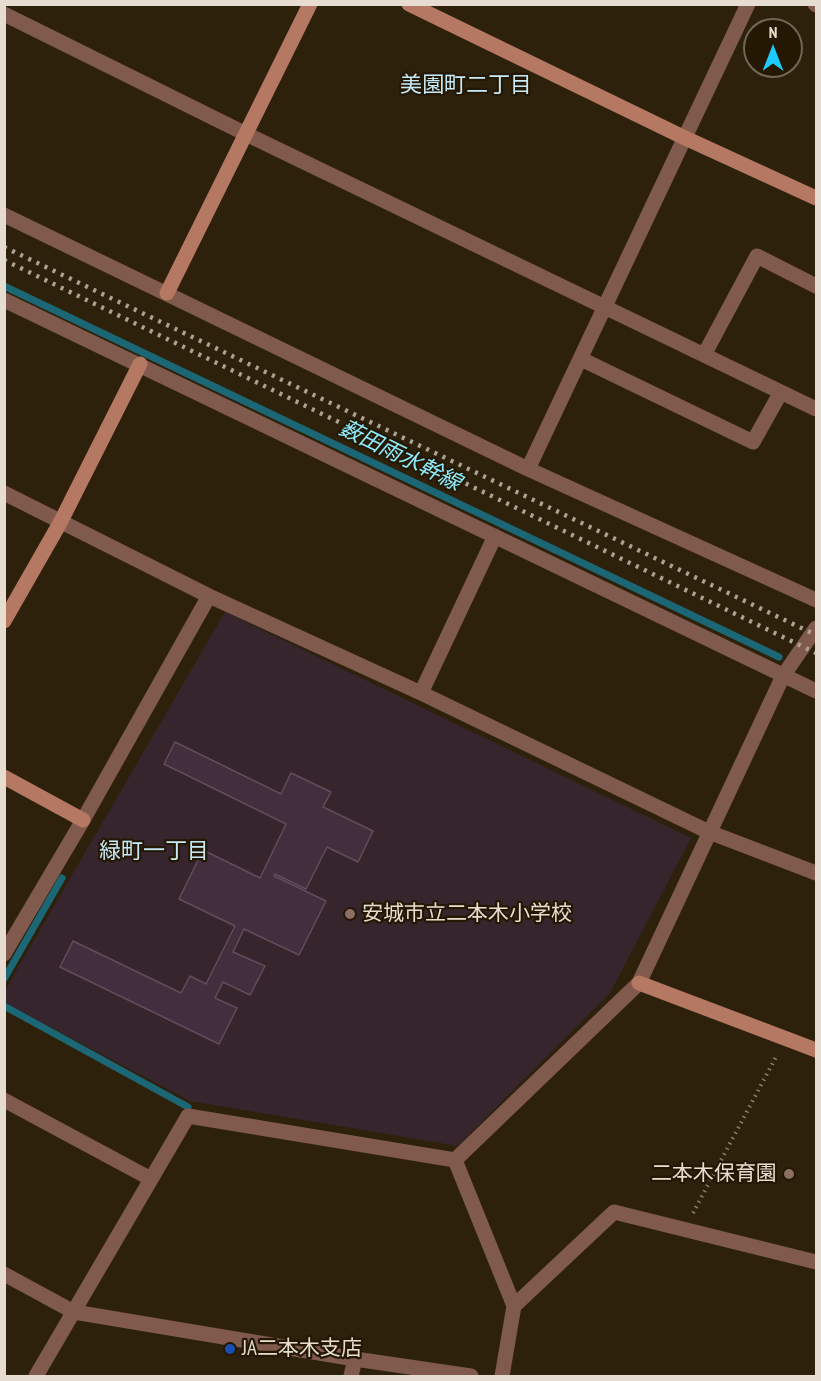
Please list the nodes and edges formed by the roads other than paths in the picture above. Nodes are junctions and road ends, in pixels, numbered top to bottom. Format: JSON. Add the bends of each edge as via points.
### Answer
{"nodes":[{"id":1,"x":310,"y":4,"type":"edge"},
{"id":2,"x":409,"y":4,"type":"edge"},
{"id":3,"x":748,"y":4,"type":"edge"},
{"id":4,"x":4,"y":14,"type":"edge"},
{"id":5,"x":246,"y":134,"type":"junction"},
{"id":6,"x":683,"y":137,"type":"junction"},
{"id":7,"x":816,"y":198,"type":"edge"},
{"id":8,"x":4,"y":215,"type":"edge"},
{"id":9,"x":816,"y":286,"type":"edge"},
{"id":10,"x":167,"y":293,"type":"junction"},
{"id":11,"x":4,"y":300,"type":"edge"},
{"id":12,"x":604,"y":307,"type":"junction"},
{"id":13,"x":704,"y":355,"type":"junction"},
{"id":14,"x":581,"y":359,"type":"junction"},
{"id":15,"x":140,"y":364,"type":"junction"},
{"id":16,"x":782,"y":392,"type":"junction"},
{"id":17,"x":816,"y":409,"type":"edge"},
{"id":18,"x":528,"y":469,"type":"junction"},
{"id":19,"x":4,"y":493,"type":"edge"},
{"id":20,"x":60,"y":523,"type":"junction"},
{"id":21,"x":495,"y":536,"type":"junction"},
{"id":22,"x":209,"y":596,"type":"junction"},
{"id":23,"x":816,"y":600,"type":"edge"},
{"id":24,"x":4,"y":621,"type":"edge"},
{"id":25,"x":816,"y":628,"type":"edge"},
{"id":26,"x":783,"y":676,"type":"junction"},
{"id":27,"x":816,"y":691,"type":"edge"},
{"id":28,"x":421,"y":693,"type":"junction"},
{"id":29,"x":4,"y":777,"type":"edge"},
{"id":30,"x":83,"y":820,"type":"junction"},
{"id":31,"x":709,"y":832,"type":"junction"},
{"id":32,"x":816,"y":873,"type":"edge"},
{"id":33,"x":4,"y":954,"type":"edge"},
{"id":34,"x":639,"y":983,"type":"junction"},
{"id":35,"x":816,"y":1050,"type":"edge"},
{"id":36,"x":4,"y":1100,"type":"edge"},
{"id":37,"x":455,"y":1160,"type":"junction"},
{"id":38,"x":151,"y":1179,"type":"junction"},
{"id":39,"x":816,"y":1262,"type":"edge"},
{"id":40,"x":4,"y":1274,"type":"edge"},
{"id":41,"x":514,"y":1305,"type":"junction"},
{"id":42,"x":74,"y":1312,"type":"junction"},
{"id":43,"x":355,"y":1359,"type":"junction"},
{"id":44,"x":36,"y":1377,"type":"edge"},
{"id":45,"x":351,"y":1377,"type":"edge"},
{"id":46,"x":471,"y":1377,"type":"edge"},
{"id":47,"x":502,"y":1377,"type":"edge"}],
"edges":[{"from":1,"to":5,"type":"street"},
{"from":2,"to":6,"type":"street"},
{"from":3,"to":6,"type":"street"},
{"from":4,"to":5,"type":"street"},
{"from":5,"to":10,"type":"street"},
{"from":5,"to":12,"type":"street"},
{"from":6,"to":7,"type":"street"},
{"from":6,"to":12,"type":"street"},
{"from":8,"to":10,"type":"street"},
{"from":9,"to":13,"type":"street","via":[[757,256]]},
{"from":10,"to":18,"type":"street"},
{"from":11,"to":15,"type":"street"},
{"from":12,"to":13,"type":"street"},
{"from":12,"to":14,"type":"street"},
{"from":13,"to":16,"type":"street"},
{"from":14,"to":16,"type":"street","via":[[753,442]]},
{"from":14,"to":18,"type":"street"},
{"from":15,"to":20,"type":"street"},
{"from":15,"to":21,"type":"street"},
{"from":16,"to":17,"type":"street"},
{"from":18,"to":23,"type":"street"},
{"from":19,"to":20,"type":"street"},
{"from":20,"to":22,"type":"street"},
{"from":20,"to":24,"type":"street"},
{"from":21,"to":26,"type":"street"},
{"from":21,"to":28,"type":"street"},
{"from":22,"to":28,"type":"street"},
{"from":22,"to":30,"type":"street"},
{"from":25,"to":26,"type":"street"},
{"from":26,"to":27,"type":"street"},
{"from":26,"to":31,"type":"street"},
{"from":28,"to":31,"type":"street"},
{"from":29,"to":30,"type":"street"},
{"from":30,"to":33,"type":"street"},
{"from":31,"to":32,"type":"street"},
{"from":31,"to":34,"type":"street"},
{"from":34,"to":35,"type":"street"},
{"from":34,"to":37,"type":"street"},
{"from":36,"to":38,"type":"street"},
{"from":37,"to":38,"type":"street","via":[[188,1116]]},
{"from":37,"to":41,"type":"street"},
{"from":38,"to":42,"type":"street"},
{"from":39,"to":41,"type":"street","via":[[614,1212]]},
{"from":40,"to":42,"type":"street"},
{"from":41,"to":47,"type":"street"},
{"from":42,"to":43,"type":"street"},
{"from":42,"to":44,"type":"street"},
{"from":43,"to":45,"type":"street"},
{"from":43,"to":46,"type":"street"}]}
